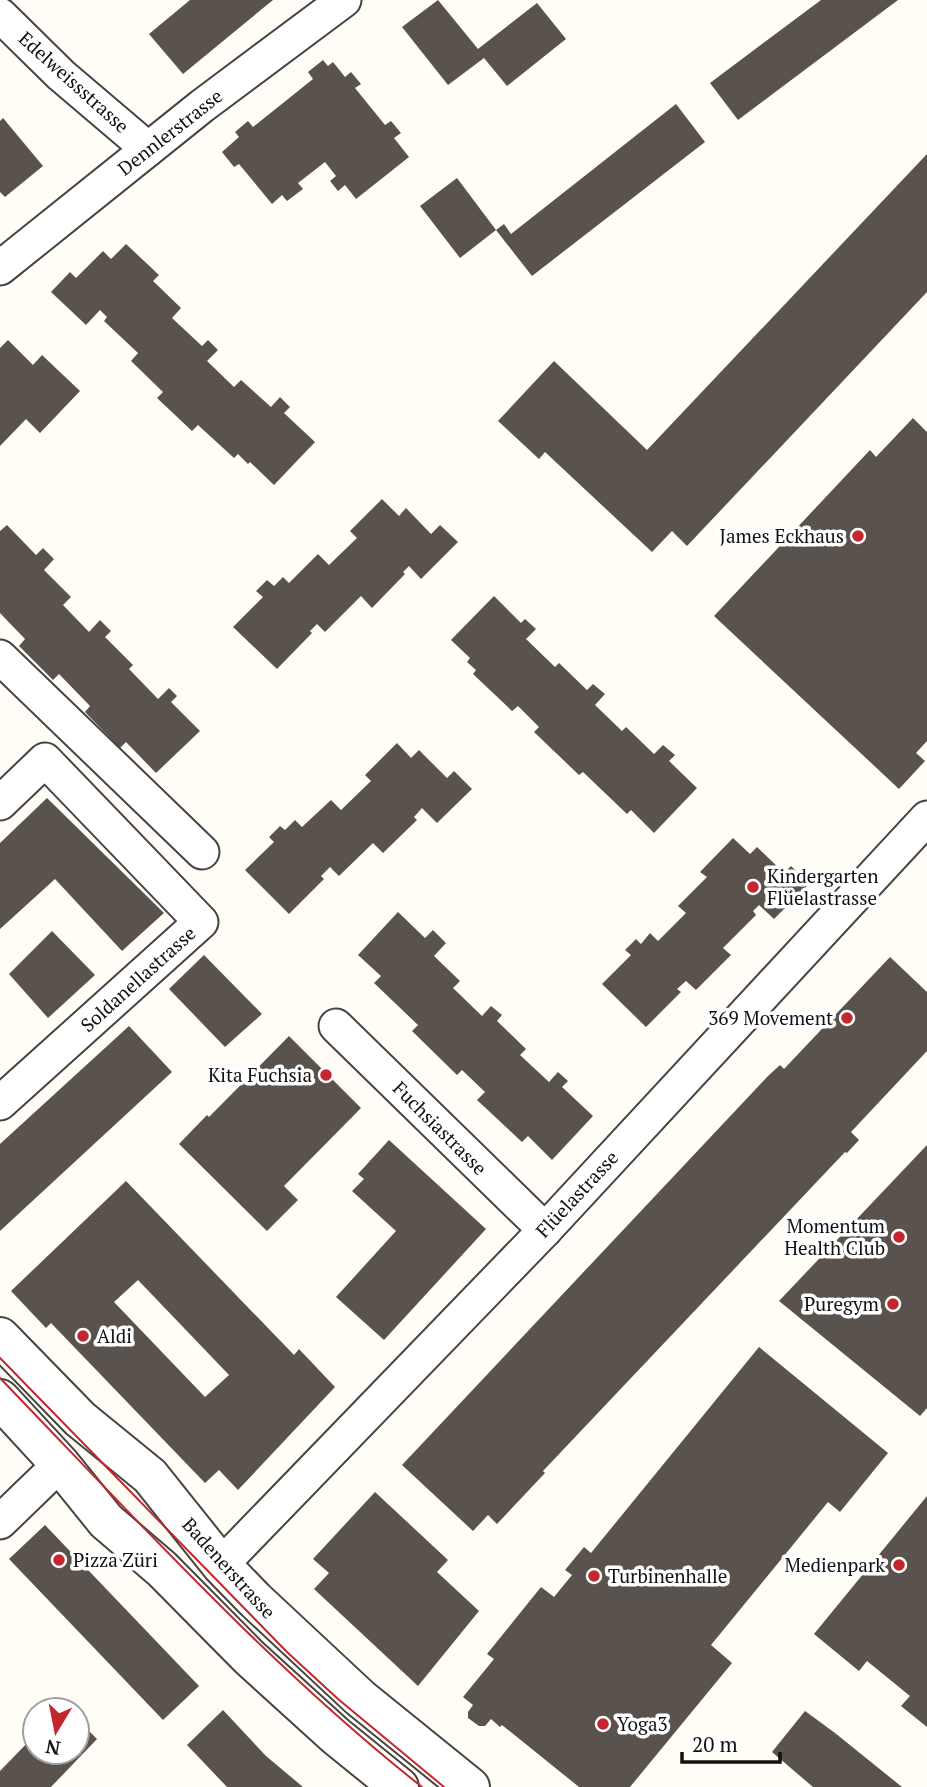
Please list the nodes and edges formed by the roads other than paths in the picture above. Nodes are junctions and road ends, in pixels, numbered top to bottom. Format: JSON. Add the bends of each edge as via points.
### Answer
{"nodes":[{"id":1,"x":344,"y":0,"type":"edge"},
{"id":2,"x":0,"y":15,"type":"edge"},
{"id":3,"x":148,"y":149,"type":"junction"},
{"id":4,"x":0,"y":268,"type":"edge"},
{"id":5,"x":0,"y":657,"type":"edge"},
{"id":6,"x":0,"y":803,"type":"edge"},
{"id":7,"x":927,"y":818,"type":"edge"},
{"id":8,"x":202,"y":852,"type":"dead end"},
{"id":9,"x":336,"y":1026,"type":"dead end"},
{"id":10,"x":0,"y":1103,"type":"edge"},
{"id":11,"x":545,"y":1230,"type":"junction"},
{"id":12,"x":0,"y":1337,"type":"edge"},
{"id":13,"x":0,"y":1399,"type":"edge"},
{"id":14,"x":60,"y":1464,"type":"junction"},
{"id":15,"x":0,"y":1522,"type":"edge"},
{"id":16,"x":222,"y":1565,"type":"junction"},
{"id":17,"x":399,"y":1787,"type":"edge"},
{"id":18,"x":470,"y":1787,"type":"edge"}],
"edges":[{"from":1,"to":3,"type":"street","name":"Dennlerstrasse"},
{"from":2,"to":3,"type":"street","name":"Edelweissstrasse","via":[[61,75]]},
{"from":3,"to":4,"type":"street","name":"Dennlerstrasse"},
{"from":5,"to":8,"type":"street"},
{"from":6,"to":10,"type":"street","name":"Soldanellastrasse","via":[[45,760],[201,922]]},
{"from":7,"to":11,"type":"street","name":"Flüelastrasse"},
{"from":9,"to":11,"type":"street","name":"Fuchsiastrasse"},
{"from":11,"to":16,"type":"street","name":"Flüelastrasse"},
{"from":12,"to":16,"type":"street","name":"Badenerstrasse","via":[[80,1419],[150,1476]]},
{"from":13,"to":14,"type":"street"},
{"from":14,"to":15,"type":"street"},
{"from":14,"to":17,"type":"street","via":[[106,1521],[336,1736]]},
{"from":16,"to":18,"type":"street","name":"Badenerstrasse","via":[[360,1698]]}]}
